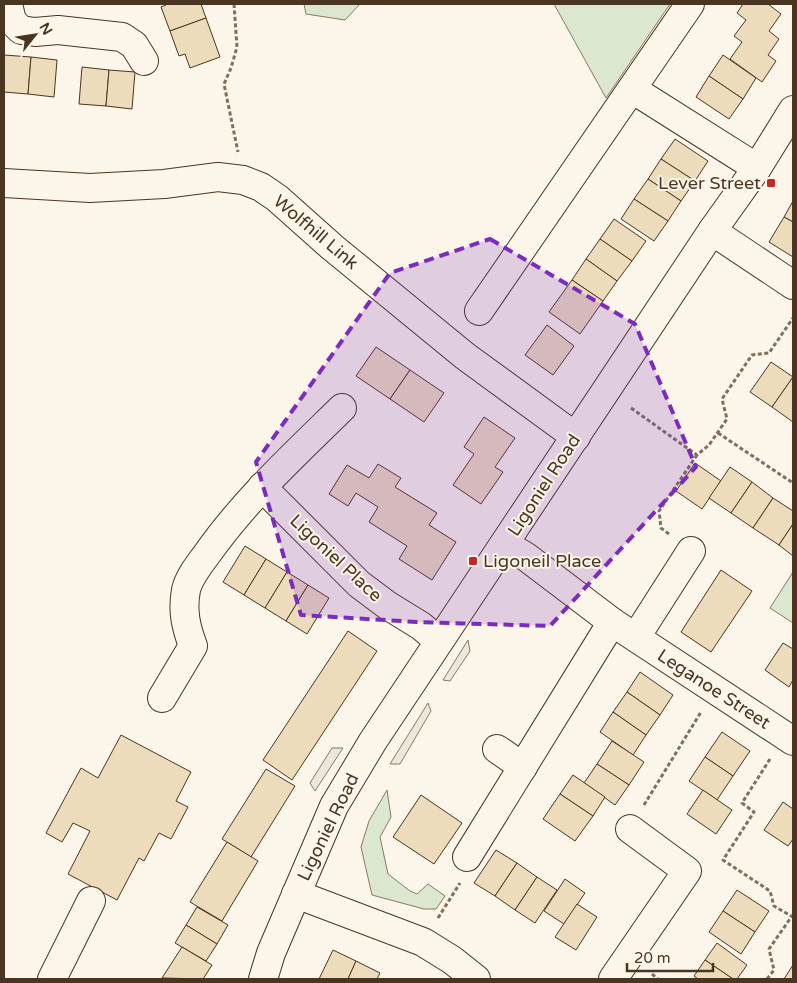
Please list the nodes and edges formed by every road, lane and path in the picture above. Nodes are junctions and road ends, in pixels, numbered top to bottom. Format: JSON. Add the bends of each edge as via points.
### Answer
{"nodes":[{"id":1,"x":8,"y":4,"type":"edge"},
{"id":2,"x":234,"y":4,"type":"edge"},
{"id":3,"x":690,"y":4,"type":"edge"},
{"id":4,"x":144,"y":61,"type":"dead end"},
{"id":5,"x":632,"y":88,"type":"junction"},
{"id":6,"x":793,"y":110,"type":"edge"},
{"id":7,"x":757,"y":168,"type":"junction"},
{"id":8,"x":243,"y":180,"type":"junction"},
{"id":9,"x":4,"y":183,"type":"edge"},
{"id":10,"x":712,"y":231,"type":"junction"},
{"id":11,"x":793,"y":285,"type":"edge"},
{"id":12,"x":479,"y":311,"type":"dead end"},
{"id":13,"x":793,"y":318,"type":"edge"},
{"id":14,"x":342,"y":408,"type":"dead end"},
{"id":15,"x":631,"y":408,"type":"dead end"},
{"id":16,"x":718,"y":433,"type":"junction"},
{"id":17,"x":576,"y":437,"type":"junction"},
{"id":18,"x":697,"y":455,"type":"junction"},
{"id":19,"x":793,"y":483,"type":"edge"},
{"id":20,"x":262,"y":487,"type":"junction"},
{"id":21,"x":505,"y":544,"type":"junction"},
{"id":22,"x":691,"y":551,"type":"joint"},
{"id":23,"x":612,"y":622,"type":"junction"},
{"id":24,"x":636,"y":637,"type":"junction"},
{"id":25,"x":439,"y":641,"type":"junction"},
{"id":26,"x":715,"y":689,"type":"junction"},
{"id":27,"x":162,"y":698,"type":"dead end"},
{"id":28,"x":789,"y":738,"type":"edge"},
{"id":29,"x":497,"y":749,"type":"dead end"},
{"id":30,"x":522,"y":767,"type":"junction"},
{"id":31,"x":630,"y":829,"type":"joint"},
{"id":32,"x":467,"y":857,"type":"joint"},
{"id":33,"x":296,"y":894,"type":"junction"},
{"id":34,"x":91,"y":900,"type":"dead end"},
{"id":35,"x":793,"y":917,"type":"edge"},
{"id":36,"x":423,"y":942,"type":"junction"},
{"id":37,"x":52,"y":979,"type":"edge"},
{"id":38,"x":263,"y":979,"type":"edge"},
{"id":39,"x":476,"y":979,"type":"edge"},
{"id":40,"x":613,"y":979,"type":"edge"},
{"id":41,"x":767,"y":979,"type":"edge"}],
"edges":[{"from":1,"to":4,"type":"street","via":[[12,21],[21,30],[58,30],[122,37],[134,44]]},
{"from":2,"to":8,"type":"path","via":[[237,47],[224,84]]},
{"from":3,"to":5,"type":"street"},
{"from":5,"to":7,"type":"street"},
{"from":5,"to":12,"type":"street"},
{"from":6,"to":7,"type":"street","name":"Ligoniel Road"},
{"from":7,"to":10,"type":"street","name":"Ligoniel Road"},
{"from":8,"to":9,"type":"street","name":"Wolfhill Link","via":[[218,177],[90,188]]},
{"from":8,"to":17,"type":"street","name":"Wolfhill Link","via":[[277,198],[465,356]]},
{"from":10,"to":11,"type":"street"},
{"from":10,"to":17,"type":"street","name":"Ligoniel Road"},
{"from":13,"to":16,"type":"path","via":[[770,353],[752,355],[722,399],[727,418]]},
{"from":14,"to":20,"type":"street"},
{"from":15,"to":18,"type":"path"},
{"from":16,"to":18,"type":"path"},
{"from":16,"to":19,"type":"path"},
{"from":17,"to":21,"type":"street","name":"Ligoniel Road"},
{"from":18,"to":22,"type":"path","via":[[659,512],[661,528]]},
{"from":20,"to":25,"type":"street","name":"Ligoniel Place","via":[[359,584]]},
{"from":20,"to":27,"type":"street","via":[[227,525],[186,588],[183,610],[193,646]]},
{"from":21,"to":23,"type":"street","name":"Leganoe Street"},
{"from":21,"to":25,"type":"street","name":"Ligoniel Road"},
{"from":22,"to":24,"type":"street"},
{"from":23,"to":24,"type":"street","name":"Leganoe Street"},
{"from":23,"to":30,"type":"street"},
{"from":24,"to":26,"type":"street","name":"Leganoe Street"},
{"from":25,"to":33,"type":"street","name":"Ligoniel Road","via":[[372,741],[334,806]]},
{"from":26,"to":28,"type":"street","name":"Leganoe Street"},
{"from":26,"to":31,"type":"path"},
{"from":28,"to":35,"type":"path","via":[[742,803],[754,812],[723,860],[770,891],[774,906]]},
{"from":29,"to":30,"type":"street"},
{"from":30,"to":32,"type":"street"},
{"from":31,"to":40,"type":"street","via":[[687,871]]},
{"from":32,"to":36,"type":"path","via":[[467,872]]},
{"from":33,"to":36,"type":"street"},
{"from":33,"to":38,"type":"street","name":"Ligoniel Road"},
{"from":34,"to":37,"type":"street"},
{"from":35,"to":41,"type":"path","via":[[769,950],[774,970]]},
{"from":36,"to":39,"type":"street"}]}
